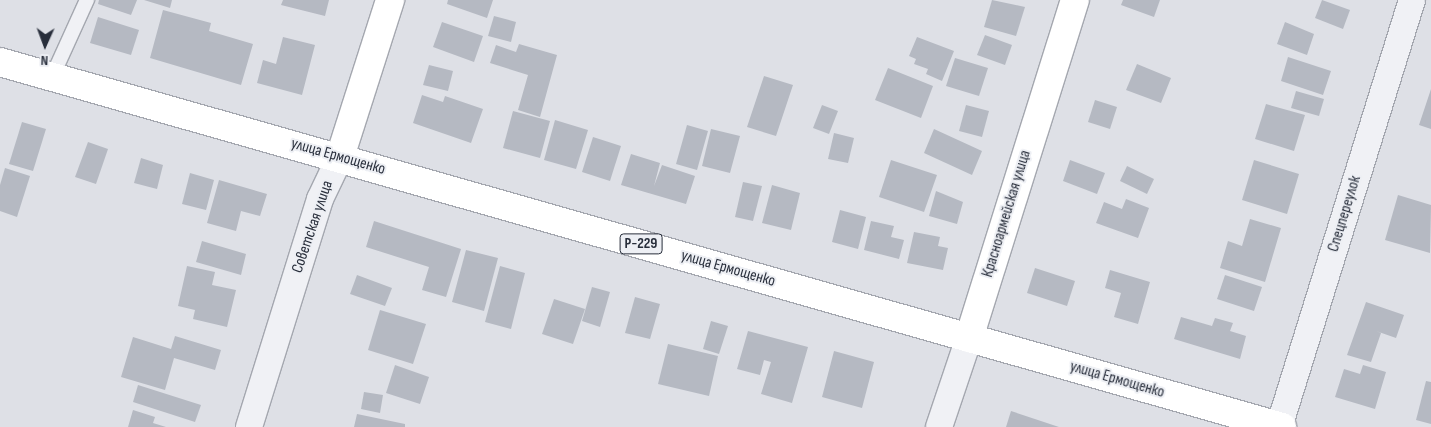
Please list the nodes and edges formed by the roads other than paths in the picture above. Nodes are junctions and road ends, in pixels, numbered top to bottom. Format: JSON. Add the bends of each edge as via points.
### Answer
{"nodes":[{"id":1,"x":87,"y":0,"type":"edge"},
{"id":2,"x":390,"y":0,"type":"edge"},
{"id":3,"x":1075,"y":0,"type":"edge"},
{"id":4,"x":1412,"y":0,"type":"edge"},
{"id":5,"x":0,"y":62,"type":"edge"},
{"id":6,"x":52,"y":77,"type":"junction"},
{"id":7,"x":340,"y":157,"type":"junction"},
{"id":8,"x":969,"y":338,"type":"junction"},
{"id":9,"x":249,"y":427,"type":"edge"},
{"id":10,"x":939,"y":427,"type":"edge"},
{"id":11,"x":1280,"y":427,"type":"edge"}],
"edges":[{"from":1,"to":6,"type":"lane"},
{"from":2,"to":7,"type":"main road","name":"Советская улица"},
{"from":3,"to":8,"type":"main road","name":"Красноармейская улица"},
{"from":4,"to":11,"type":"street","name":"Спецпереулок"},
{"from":5,"to":6,"type":"main road","name":"улица Ермощенко","number":"Р-229"},
{"from":6,"to":7,"type":"main road","name":"улица Ермощенко","number":"Р-229"},
{"from":7,"to":8,"type":"main road","name":"улица Ермощенко","number":"Р-229"},
{"from":7,"to":9,"type":"street","name":"Советская улица","via":[[320,199]]},
{"from":8,"to":10,"type":"street","name":"Красноармейская улица"},
{"from":8,"to":11,"type":"main road","name":"улица Ермощенко","number":"Р-229"}]}
